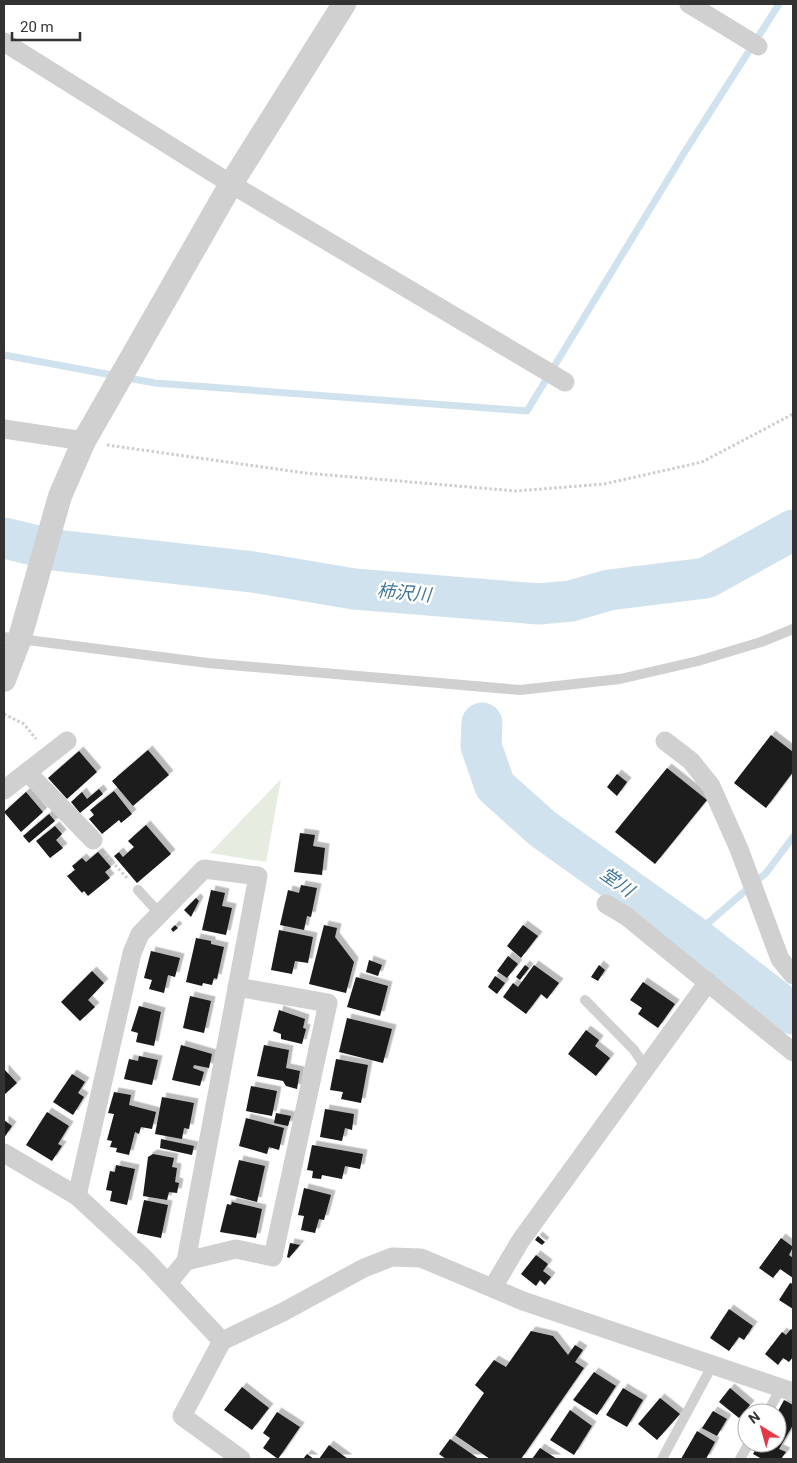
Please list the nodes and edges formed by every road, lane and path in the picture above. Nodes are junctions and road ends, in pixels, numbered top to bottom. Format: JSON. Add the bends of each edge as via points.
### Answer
{"nodes":[{"id":1,"x":344,"y":4,"type":"edge"},
{"id":2,"x":689,"y":4,"type":"edge"},
{"id":3,"x":4,"y":42,"type":"edge"},
{"id":4,"x":758,"y":46,"type":"dead end"},
{"id":5,"x":231,"y":184,"type":"junction"},
{"id":6,"x":565,"y":382,"type":"dead end"},
{"id":7,"x":793,"y":414,"type":"edge"},
{"id":8,"x":4,"y":429,"type":"edge"},
{"id":9,"x":81,"y":449,"type":"junction"},
{"id":10,"x":793,"y":629,"type":"edge"},
{"id":11,"x":15,"y":635,"type":"edge"},
{"id":12,"x":4,"y":680,"type":"edge"},
{"id":13,"x":4,"y":714,"type":"edge"},
{"id":14,"x":24,"y":724,"type":"dead end"},
{"id":15,"x":67,"y":741,"type":"dead end"},
{"id":16,"x":665,"y":741,"type":"dead end"},
{"id":17,"x":27,"y":772,"type":"junction"},
{"id":18,"x":4,"y":790,"type":"edge"},
{"id":19,"x":93,"y":840,"type":"joint"},
{"id":20,"x":138,"y":890,"type":"joint"},
{"id":21,"x":606,"y":904,"type":"dead end"},
{"id":22,"x":160,"y":914,"type":"junction"},
{"id":23,"x":793,"y":975,"type":"edge"},
{"id":24,"x":708,"y":982,"type":"junction"},
{"id":25,"x":237,"y":987,"type":"junction"},
{"id":26,"x":585,"y":1000,"type":"dead end"},
{"id":27,"x":793,"y":1052,"type":"edge"},
{"id":28,"x":646,"y":1068,"type":"junction"},
{"id":29,"x":4,"y":1153,"type":"edge"},
{"id":30,"x":77,"y":1196,"type":"junction"},
{"id":31,"x":186,"y":1261,"type":"junction"},
{"id":32,"x":168,"y":1283,"type":"junction"},
{"id":33,"x":493,"y":1287,"type":"junction"},
{"id":34,"x":222,"y":1341,"type":"junction"},
{"id":35,"x":713,"y":1364,"type":"junction"},
{"id":36,"x":787,"y":1390,"type":"edge"},
{"id":37,"x":776,"y":1403,"type":"edge"},
{"id":38,"x":241,"y":1459,"type":"edge"},
{"id":39,"x":662,"y":1459,"type":"edge"}],
"edges":[{"from":1,"to":5,"type":"street"},
{"from":2,"to":4,"type":"street"},
{"from":3,"to":5,"type":"street"},
{"from":5,"to":6,"type":"street"},
{"from":5,"to":9,"type":"street"},
{"from":7,"to":9,"type":"path","via":[[702,462],[604,484],[516,491]]},
{"from":8,"to":9,"type":"street"},
{"from":9,"to":11,"type":"street","via":[[60,496]]},
{"from":10,"to":11,"type":"lane","via":[[698,661],[620,679],[520,690],[208,663]]},
{"from":11,"to":12,"type":"street"},
{"from":13,"to":14,"type":"path"},
{"from":15,"to":17,"type":"street"},
{"from":16,"to":23,"type":"street","via":[[691,761],[711,786],[739,849],[780,959]]},
{"from":17,"to":18,"type":"street"},
{"from":17,"to":19,"type":"street"},
{"from":19,"to":20,"type":"path"},
{"from":20,"to":22,"type":"lane"},
{"from":21,"to":24,"type":"street","via":[[626,916]]},
{"from":22,"to":25,"type":"street","via":[[204,869],[258,876]]},
{"from":22,"to":30,"type":"street","via":[[140,934],[132,953]]},
{"from":24,"to":27,"type":"street"},
{"from":24,"to":28,"type":"street"},
{"from":25,"to":31,"type":"street"},
{"from":25,"to":31,"type":"street","via":[[328,1003],[273,1256],[236,1249]]},
{"from":26,"to":28,"type":"lane","via":[[634,1050]]},
{"from":28,"to":33,"type":"street","via":[[521,1240]]},
{"from":29,"to":30,"type":"street"},
{"from":30,"to":32,"type":"street"},
{"from":31,"to":32,"type":"street"},
{"from":32,"to":34,"type":"street"},
{"from":33,"to":34,"type":"street","via":[[421,1258],[392,1258],[364,1268]]},
{"from":33,"to":35,"type":"street"},
{"from":34,"to":38,"type":"street","via":[[182,1416]]},
{"from":35,"to":36,"type":"street"},
{"from":35,"to":39,"type":"lane"},
{"from":36,"to":37,"type":"lane"}]}
